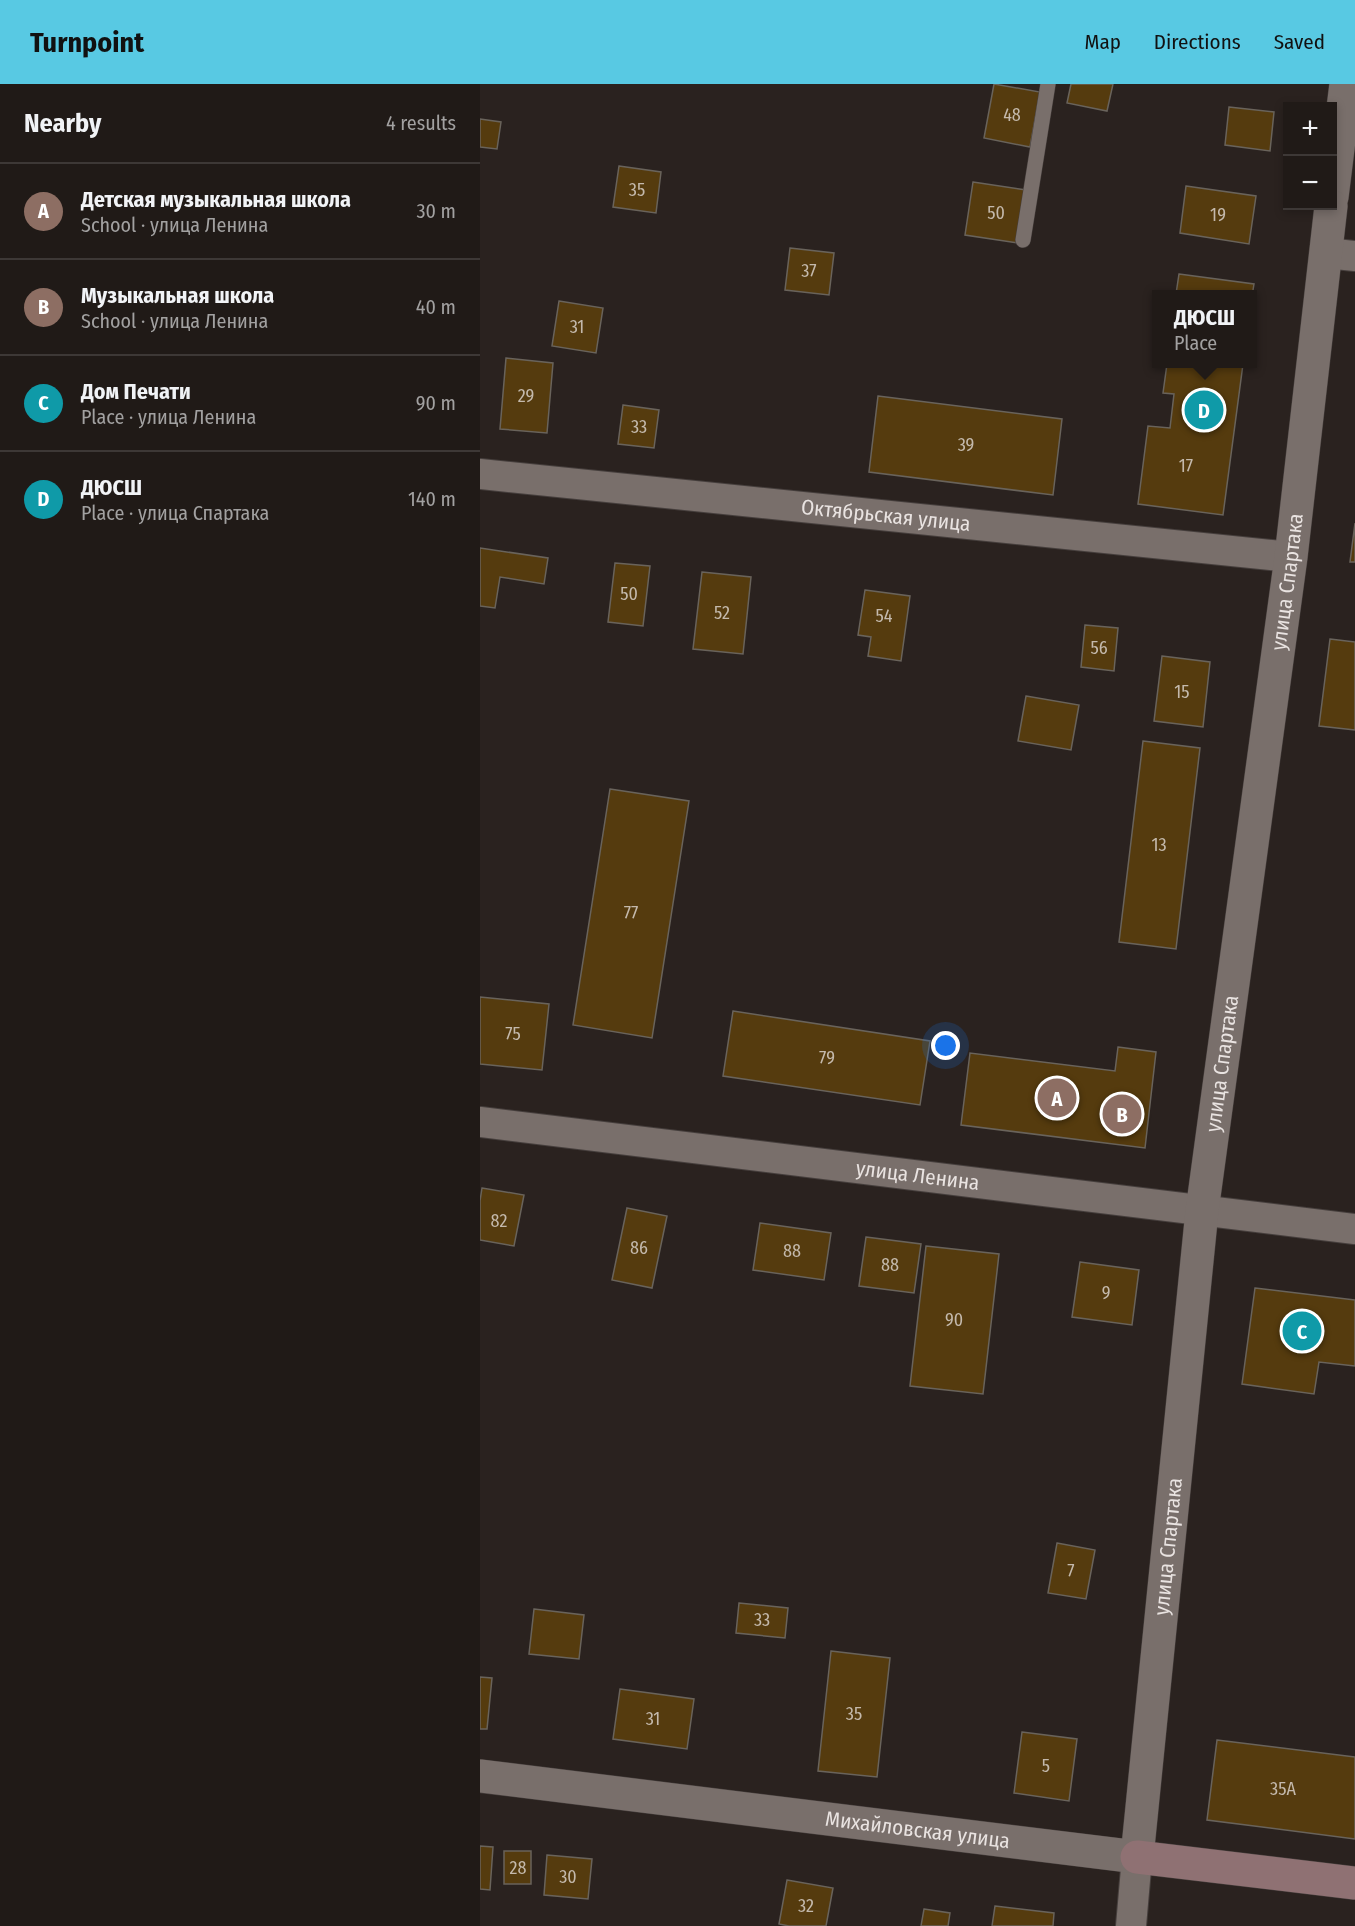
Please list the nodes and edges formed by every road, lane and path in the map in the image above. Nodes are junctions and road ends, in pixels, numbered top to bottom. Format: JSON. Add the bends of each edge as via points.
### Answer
{"nodes":[{"id":1,"x":1048,"y":84,"type":"edge"},
{"id":2,"x":1346,"y":84,"type":"edge"},
{"id":3,"x":1337,"y":157,"type":"edge"},
{"id":4,"x":1333,"y":210,"type":"edge"},
{"id":5,"x":1023,"y":240,"type":"dead end"},
{"id":6,"x":1340,"y":254,"type":"edge"},
{"id":7,"x":480,"y":474,"type":"edge"},
{"id":8,"x":1291,"y":557,"type":"junction"},
{"id":9,"x":480,"y":1122,"type":"edge"},
{"id":10,"x":1202,"y":1211,"type":"junction"},
{"id":11,"x":1355,"y":1229,"type":"edge"},
{"id":12,"x":480,"y":1776,"type":"edge"},
{"id":13,"x":1137,"y":1857,"type":"junction"},
{"id":14,"x":1355,"y":1883,"type":"edge"},
{"id":15,"x":1131,"y":1926,"type":"edge"}],
"edges":[{"from":1,"to":5,"type":"lane"},
{"from":2,"to":3,"type":"street"},
{"from":4,"to":6,"type":"street","name":"улица Спартака"},
{"from":6,"to":8,"type":"street","name":"улица Спартака"},
{"from":7,"to":8,"type":"street","name":"Октябрьская улица"},
{"from":8,"to":10,"type":"street","name":"улица Спартака"},
{"from":9,"to":10,"type":"street","name":"улица Ленина"},
{"from":10,"to":11,"type":"street","name":"улица Ленина"},
{"from":10,"to":13,"type":"street","name":"улица Спартака"},
{"from":12,"to":13,"type":"street","name":"Михайловская улица"},
{"from":13,"to":14,"type":"main road","name":"Михайловская улица"},
{"from":13,"to":15,"type":"street","name":"улица Спартака"}]}
